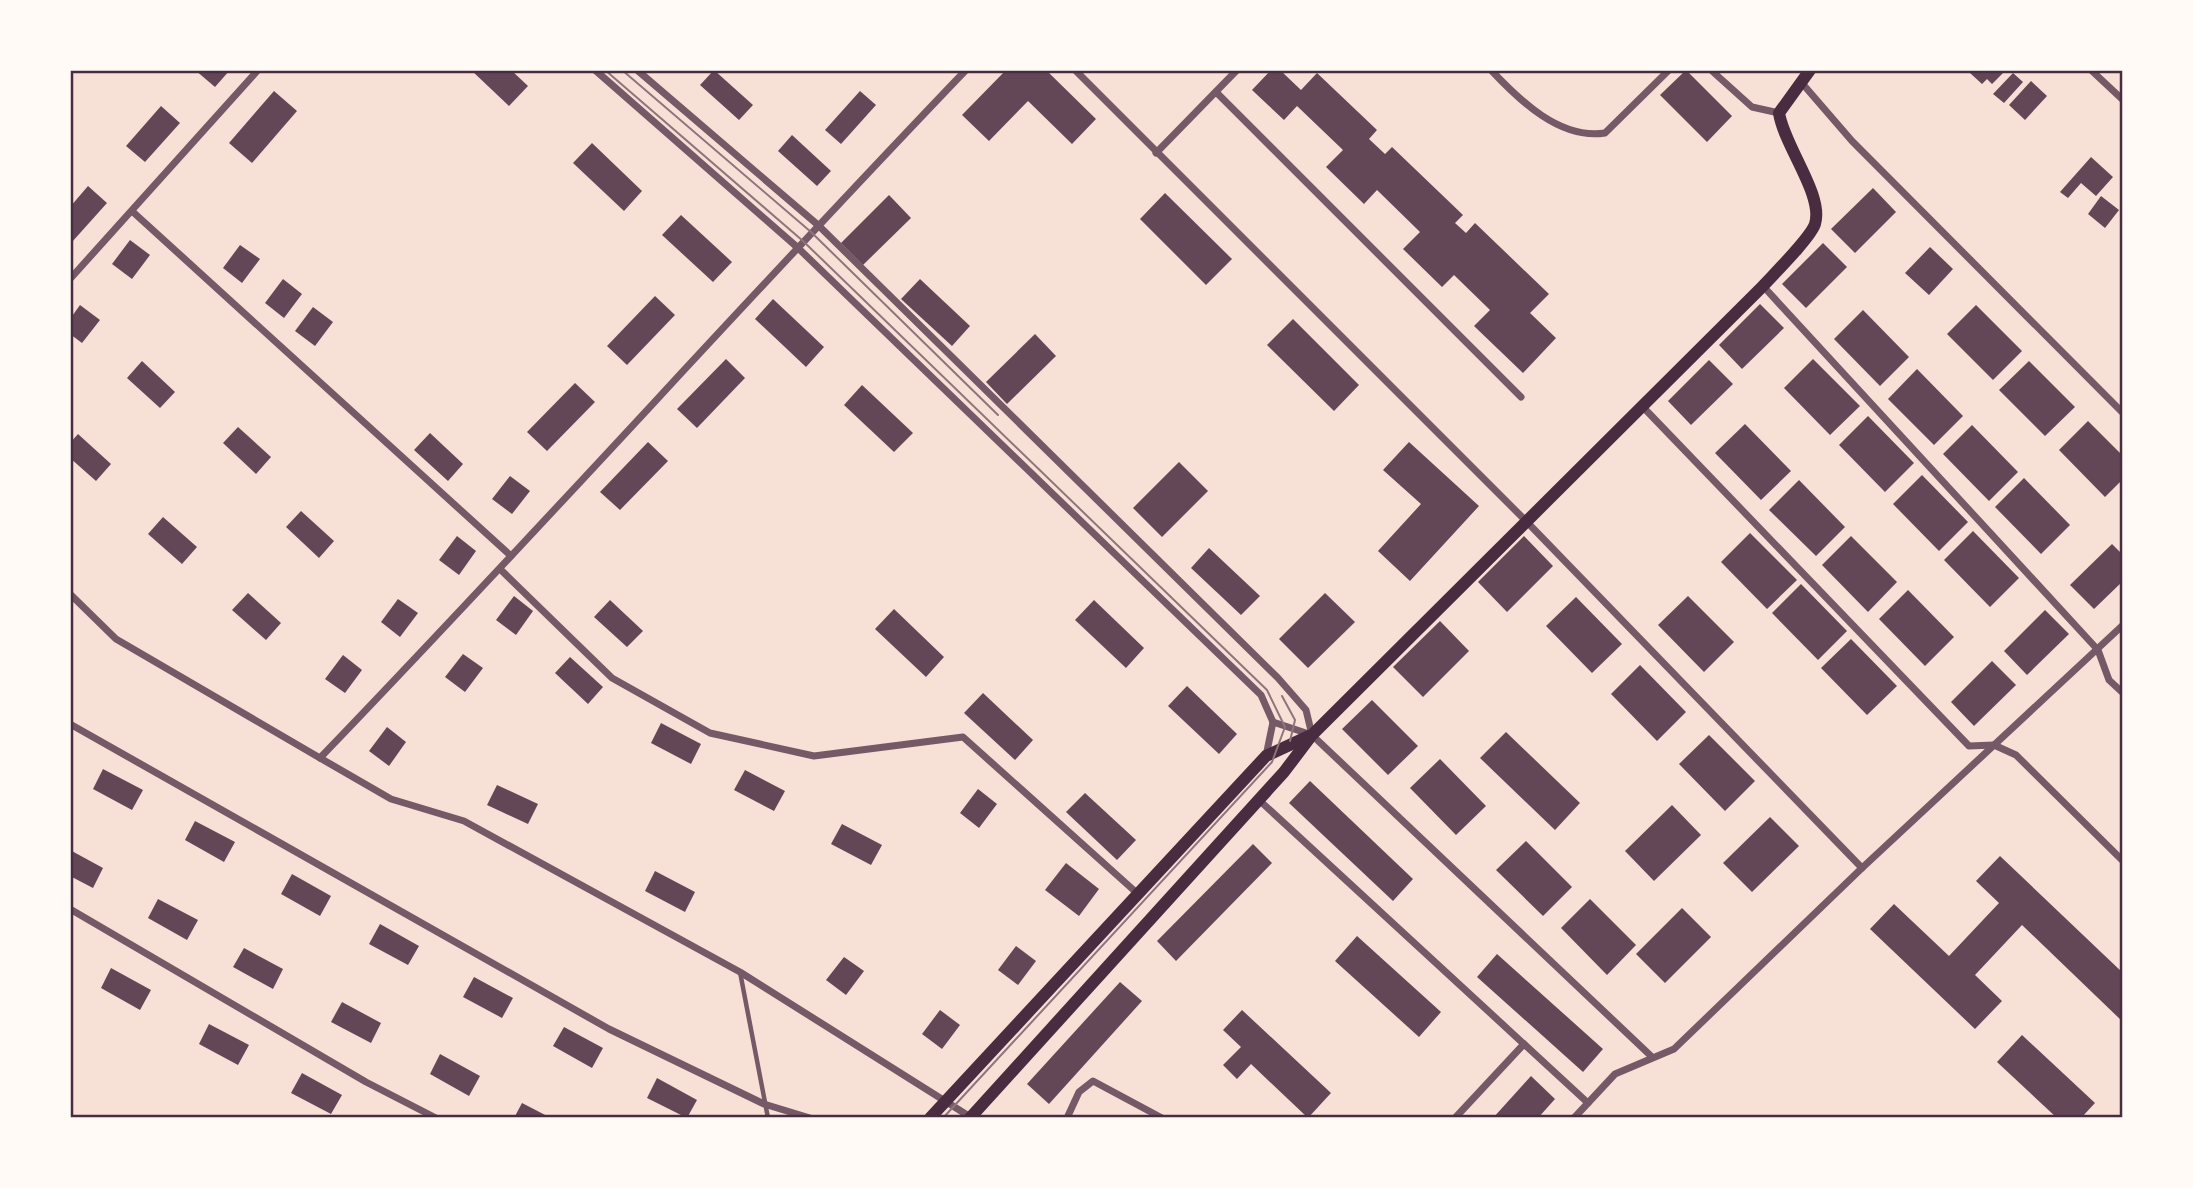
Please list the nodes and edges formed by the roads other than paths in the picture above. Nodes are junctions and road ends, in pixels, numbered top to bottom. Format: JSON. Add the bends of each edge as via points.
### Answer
{"nodes":[{"id":1,"x":258,"y":70,"type":"edge"},
{"id":2,"x":595,"y":70,"type":"edge"},
{"id":3,"x":637,"y":70,"type":"edge"},
{"id":4,"x":966,"y":70,"type":"edge"},
{"id":5,"x":1075,"y":70,"type":"edge"},
{"id":6,"x":1237,"y":70,"type":"edge"},
{"id":7,"x":1491,"y":70,"type":"edge"},
{"id":8,"x":1670,"y":70,"type":"edge"},
{"id":9,"x":1711,"y":70,"type":"edge"},
{"id":10,"x":1810,"y":70,"type":"edge"},
{"id":11,"x":2091,"y":70,"type":"edge"},
{"id":12,"x":1801,"y":82,"type":"junction"},
{"id":13,"x":1216,"y":92,"type":"junction"},
{"id":14,"x":2123,"y":100,"type":"edge"},
{"id":15,"x":1779,"y":113,"type":"junction"},
{"id":16,"x":1156,"y":153,"type":"junction"},
{"id":17,"x":133,"y":212,"type":"junction"},
{"id":18,"x":818,"y":225,"type":"junction"},
{"id":19,"x":797,"y":247,"type":"junction"},
{"id":20,"x":70,"y":279,"type":"edge"},
{"id":21,"x":1763,"y":286,"type":"junction"},
{"id":22,"x":1521,"y":397,"type":"dead end"},
{"id":23,"x":1642,"y":405,"type":"junction"},
{"id":24,"x":2123,"y":414,"type":"edge"},
{"id":25,"x":1525,"y":520,"type":"junction"},
{"id":26,"x":511,"y":556,"type":"junction"},
{"id":27,"x":501,"y":570,"type":"junction"},
{"id":28,"x":70,"y":594,"type":"edge"},
{"id":29,"x":2123,"y":625,"type":"edge"},
{"id":30,"x":2098,"y":650,"type":"junction"},
{"id":31,"x":2123,"y":693,"type":"edge"},
{"id":32,"x":1273,"y":722,"type":"junction"},
{"id":33,"x":70,"y":724,"type":"edge"},
{"id":34,"x":1312,"y":735,"type":"junction"},
{"id":35,"x":1994,"y":745,"type":"junction"},
{"id":36,"x":1266,"y":756,"type":"junction"},
{"id":37,"x":320,"y":758,"type":"junction"},
{"id":38,"x":1259,"y":800,"type":"junction"},
{"id":39,"x":2123,"y":861,"type":"edge"},
{"id":40,"x":1862,"y":868,"type":"junction"},
{"id":41,"x":1138,"y":894,"type":"junction"},
{"id":42,"x":70,"y":909,"type":"edge"},
{"id":43,"x":740,"y":972,"type":"junction"},
{"id":44,"x":1524,"y":1044,"type":"junction"},
{"id":45,"x":1651,"y":1056,"type":"junction"},
{"id":46,"x":945,"y":1102,"type":"junction"},
{"id":47,"x":1588,"y":1103,"type":"junction"},
{"id":48,"x":764,"y":1104,"type":"junction"},
{"id":49,"x":436,"y":1118,"type":"edge"},
{"id":50,"x":768,"y":1118,"type":"edge"},
{"id":51,"x":810,"y":1118,"type":"edge"},
{"id":52,"x":930,"y":1118,"type":"edge"},
{"id":53,"x":971,"y":1118,"type":"edge"},
{"id":54,"x":1067,"y":1118,"type":"edge"},
{"id":55,"x":1162,"y":1118,"type":"edge"},
{"id":56,"x":1455,"y":1118,"type":"edge"},
{"id":57,"x":1574,"y":1118,"type":"edge"}],
"edges":[{"from":1,"to":17,"type":"street"},
{"from":2,"to":19,"type":"street"},
{"from":3,"to":18,"type":"street"},
{"from":4,"to":18,"type":"street"},
{"from":5,"to":16,"type":"street"},
{"from":6,"to":13,"type":"street"},
{"from":7,"to":8,"type":"street","via":[[1519,100],[1571,131],[1590,135],[1605,133]]},
{"from":9,"to":15,"type":"street","via":[[1752,107]]},
{"from":10,"to":12,"type":"main road"},
{"from":11,"to":14,"type":"street"},
{"from":12,"to":15,"type":"main road"},
{"from":12,"to":24,"type":"street","via":[[1852,141]]},
{"from":13,"to":16,"type":"street"},
{"from":13,"to":22,"type":"street"},
{"from":15,"to":21,"type":"main road","via":[[1782,132],[1818,206],[1815,226]]},
{"from":16,"to":25,"type":"street"},
{"from":17,"to":20,"type":"street"},
{"from":17,"to":26,"type":"street"},
{"from":18,"to":19,"type":"street"},
{"from":18,"to":34,"type":"street","via":[[1278,678],[1306,710]]},
{"from":19,"to":26,"type":"street"},
{"from":19,"to":32,"type":"street","via":[[1261,695]]},
{"from":21,"to":23,"type":"main road"},
{"from":21,"to":30,"type":"street"},
{"from":23,"to":25,"type":"main road"},
{"from":23,"to":35,"type":"street","via":[[1969,746]]},
{"from":25,"to":34,"type":"main road"},
{"from":25,"to":40,"type":"street"},
{"from":26,"to":27,"type":"street"},
{"from":27,"to":37,"type":"street"},
{"from":27,"to":41,"type":"street","via":[[612,678],[710,733],[814,756],[963,737]]},
{"from":28,"to":37,"type":"street","via":[[116,639]]},
{"from":29,"to":30,"type":"street"},
{"from":30,"to":31,"type":"street","via":[[2109,680]]},
{"from":30,"to":35,"type":"street"},
{"from":32,"to":34,"type":"street"},
{"from":32,"to":36,"type":"street"},
{"from":33,"to":48,"type":"street","via":[[609,1029]]},
{"from":34,"to":36,"type":"main road"},
{"from":34,"to":38,"type":"main road"},
{"from":34,"to":45,"type":"street"},
{"from":35,"to":39,"type":"street","via":[[2016,755]]},
{"from":35,"to":40,"type":"street"},
{"from":36,"to":41,"type":"main road"},
{"from":37,"to":43,"type":"street","via":[[391,799],[464,821]]},
{"from":38,"to":44,"type":"street"},
{"from":38,"to":53,"type":"main road"},
{"from":40,"to":45,"type":"street","via":[[1674,1049]]},
{"from":41,"to":46,"type":"main road"},
{"from":42,"to":49,"type":"street"},
{"from":43,"to":46,"type":"street"},
{"from":43,"to":48,"type":"lane"},
{"from":44,"to":47,"type":"street"},
{"from":44,"to":56,"type":"street"},
{"from":45,"to":47,"type":"street","via":[[1615,1074]]},
{"from":46,"to":52,"type":"main road"},
{"from":46,"to":53,"type":"street"},
{"from":47,"to":57,"type":"street"},
{"from":48,"to":50,"type":"lane"},
{"from":48,"to":51,"type":"street"},
{"from":54,"to":55,"type":"street","via":[[1079,1092],[1093,1081]]}]}
